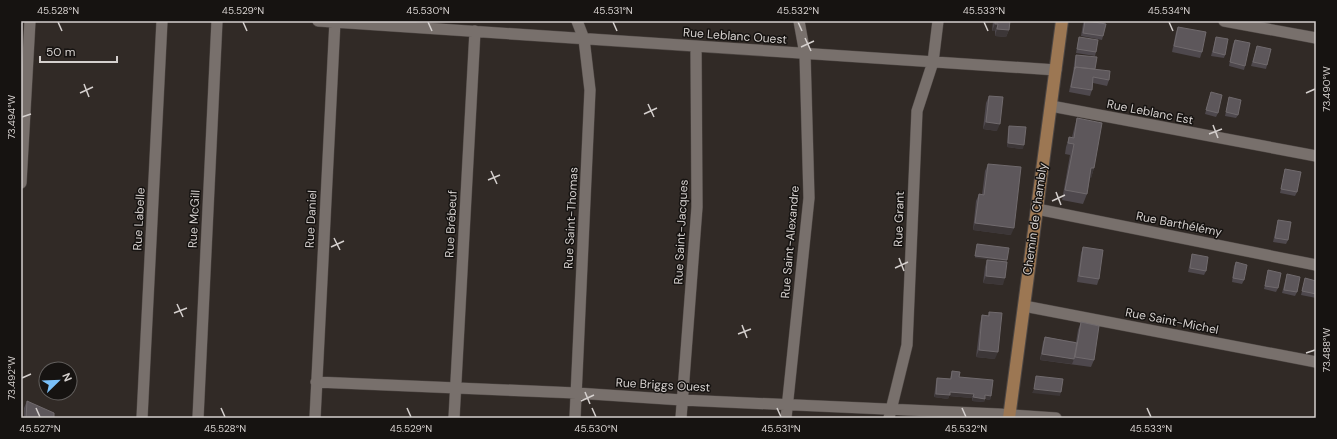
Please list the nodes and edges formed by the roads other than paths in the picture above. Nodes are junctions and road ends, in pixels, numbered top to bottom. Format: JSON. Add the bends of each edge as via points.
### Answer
{"nodes":[{"id":1,"x":30,"y":21,"type":"edge"},
{"id":2,"x":162,"y":21,"type":"edge"},
{"id":3,"x":217,"y":21,"type":"edge"},
{"id":4,"x":318,"y":21,"type":"edge"},
{"id":5,"x":578,"y":21,"type":"edge"},
{"id":6,"x":799,"y":21,"type":"edge"},
{"id":7,"x":938,"y":21,"type":"edge"},
{"id":8,"x":1062,"y":21,"type":"edge"},
{"id":9,"x":1224,"y":21,"type":"edge"},
{"id":10,"x":335,"y":22,"type":"edge"},
{"id":11,"x":475,"y":31,"type":"junction"},
{"id":12,"x":1316,"y":38,"type":"edge"},
{"id":13,"x":584,"y":39,"type":"junction"},
{"id":14,"x":696,"y":46,"type":"junction"},
{"id":15,"x":805,"y":54,"type":"junction"},
{"id":16,"x":933,"y":62,"type":"junction"},
{"id":17,"x":1056,"y":70,"type":"junction"},
{"id":18,"x":1051,"y":106,"type":"junction"},
{"id":19,"x":1316,"y":156,"type":"edge"},
{"id":20,"x":21,"y":183,"type":"edge"},
{"id":21,"x":1037,"y":209,"type":"junction"},
{"id":22,"x":1316,"y":265,"type":"edge"},
{"id":23,"x":1024,"y":306,"type":"junction"},
{"id":24,"x":1316,"y":362,"type":"edge"},
{"id":25,"x":316,"y":382,"type":"junction"},
{"id":26,"x":456,"y":388,"type":"junction"},
{"id":27,"x":576,"y":393,"type":"junction"},
{"id":28,"x":682,"y":400,"type":"junction"},
{"id":29,"x":787,"y":404,"type":"junction"},
{"id":30,"x":889,"y":414,"type":"edge"},
{"id":31,"x":1009,"y":416,"type":"edge"},
{"id":32,"x":142,"y":418,"type":"edge"},
{"id":33,"x":198,"y":418,"type":"edge"},
{"id":34,"x":314,"y":418,"type":"edge"},
{"id":35,"x":454,"y":418,"type":"edge"},
{"id":36,"x":575,"y":418,"type":"edge"},
{"id":37,"x":682,"y":418,"type":"edge"},
{"id":38,"x":786,"y":418,"type":"edge"},
{"id":39,"x":1056,"y":418,"type":"edge"}],
"edges":[{"from":1,"to":20,"type":"street"},
{"from":2,"to":32,"type":"street","name":"Rue Labelle"},
{"from":3,"to":33,"type":"street","name":"Rue McGill"},
{"from":4,"to":10,"type":"street","name":"Rue Leblanc Ouest"},
{"from":5,"to":13,"type":"street","name":"Rue Saint-Thomas"},
{"from":6,"to":15,"type":"street","name":"Rue Saint-Alexandre"},
{"from":7,"to":16,"type":"street","name":"Rue Grant"},
{"from":8,"to":17,"type":"main road","name":"Chemin de Chambly"},
{"from":9,"to":12,"type":"street"},
{"from":10,"to":11,"type":"street","name":"Rue Leblanc Ouest"},
{"from":10,"to":25,"type":"street","name":"Rue Daniel"},
{"from":11,"to":13,"type":"street","name":"Rue Leblanc Ouest"},
{"from":11,"to":26,"type":"street","name":"Rue Brébeuf"},
{"from":13,"to":14,"type":"street","name":"Rue Leblanc Ouest"},
{"from":13,"to":27,"type":"street","name":"Rue Saint-Thomas","via":[[590,90]]},
{"from":14,"to":15,"type":"street","name":"Rue Leblanc Ouest"},
{"from":14,"to":28,"type":"street","name":"Rue Saint-Jacques","via":[[697,207]]},
{"from":15,"to":16,"type":"street","name":"Rue Leblanc Ouest"},
{"from":15,"to":29,"type":"street","name":"Rue Saint-Alexandre","via":[[809,198]]},
{"from":16,"to":17,"type":"street","name":"Rue Leblanc Ouest"},
{"from":16,"to":30,"type":"street","name":"Rue Grant","via":[[917,111],[907,345]]},
{"from":17,"to":18,"type":"main road","name":"Chemin de Chambly"},
{"from":18,"to":19,"type":"street","name":"Rue Leblanc Est"},
{"from":18,"to":21,"type":"main road","name":"Chemin de Chambly"},
{"from":21,"to":22,"type":"street","name":"Rue Barthélémy"},
{"from":21,"to":23,"type":"main road","name":"Chemin de Chambly"},
{"from":23,"to":24,"type":"street","name":"Rue Saint-Michel"},
{"from":23,"to":31,"type":"main road","name":"Chemin de Chambly"},
{"from":25,"to":26,"type":"street","name":"Rue Briggs Ouest"},
{"from":25,"to":34,"type":"street","name":"Rue Daniel"},
{"from":26,"to":27,"type":"street","name":"Rue Briggs Ouest"},
{"from":26,"to":35,"type":"street","name":"Rue Brébeuf"},
{"from":27,"to":28,"type":"street","name":"Rue Briggs Ouest"},
{"from":27,"to":36,"type":"street","name":"Rue Saint-Thomas"},
{"from":28,"to":29,"type":"street","name":"Rue Briggs Ouest"},
{"from":28,"to":37,"type":"street","name":"Rue Saint-Jacques"},
{"from":29,"to":30,"type":"street","name":"Rue Briggs Ouest"},
{"from":29,"to":38,"type":"street","name":"Rue Saint-Alexandre"},
{"from":30,"to":31,"type":"street","name":"Rue Briggs Ouest"},
{"from":31,"to":39,"type":"street","name":"Rue Briggs Ouest"}]}
